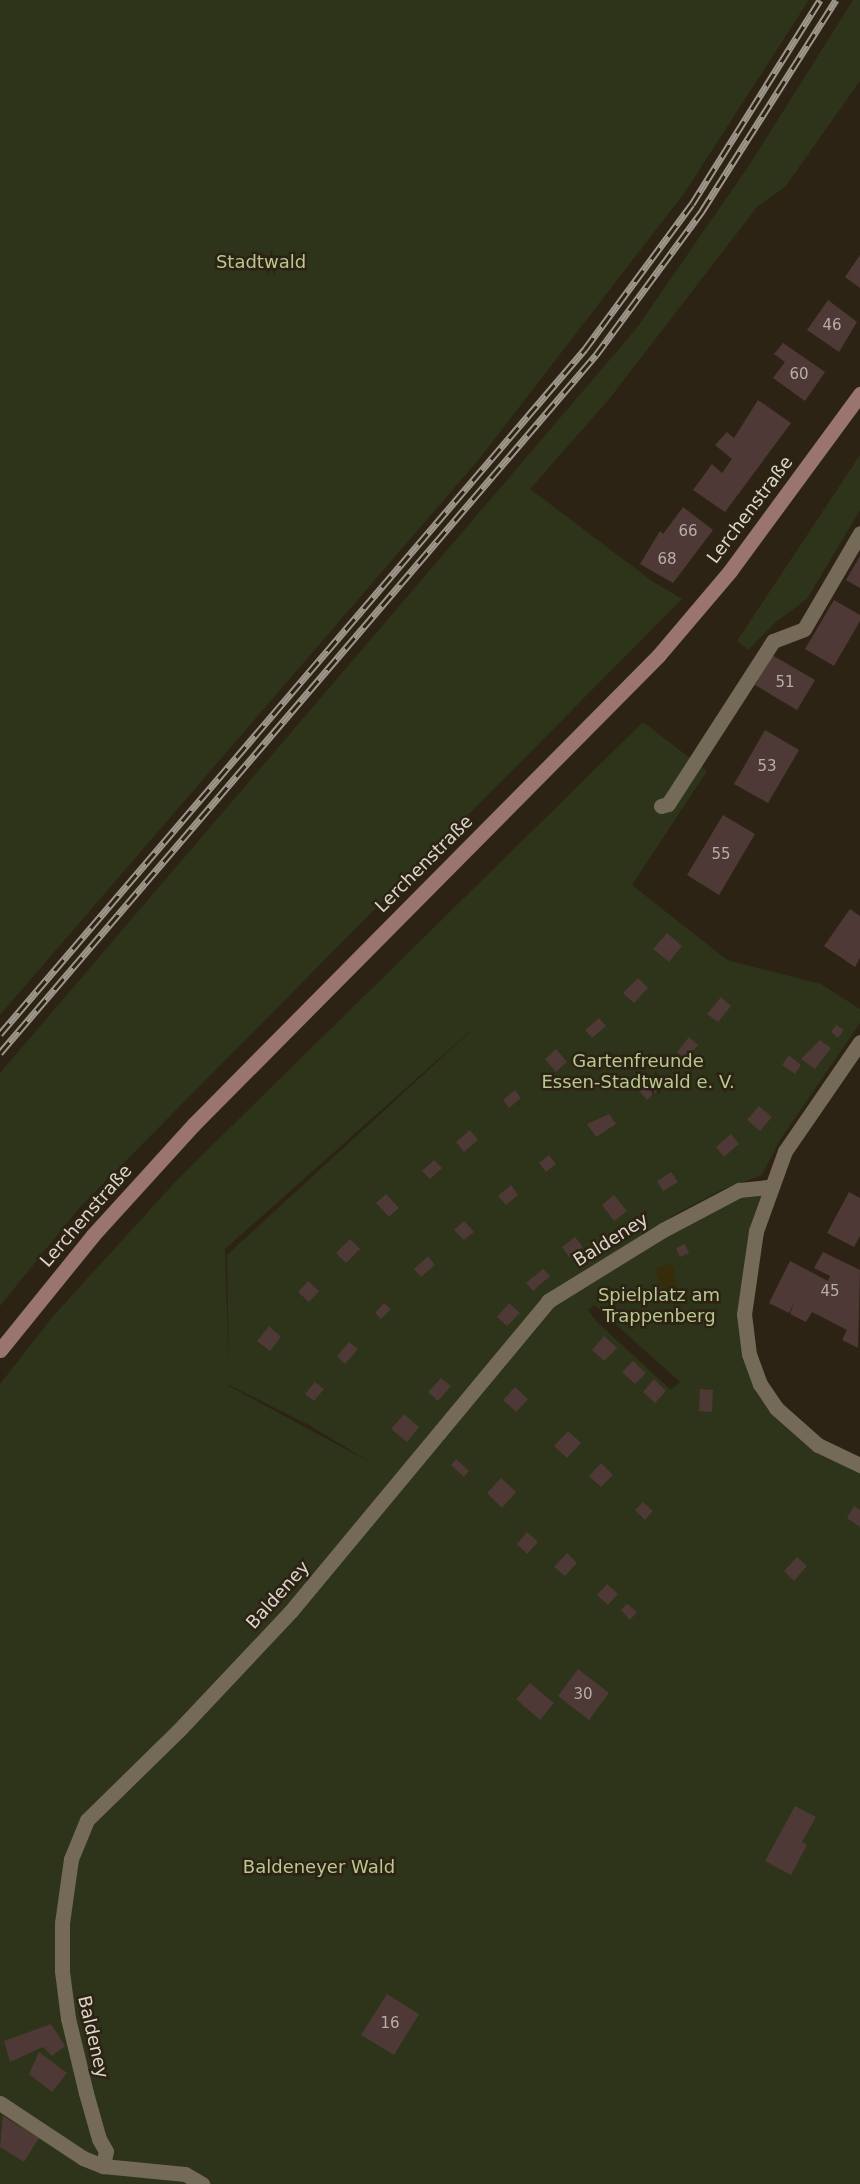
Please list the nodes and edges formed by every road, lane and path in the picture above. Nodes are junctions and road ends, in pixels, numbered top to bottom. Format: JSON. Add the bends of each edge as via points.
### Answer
{"nodes":[{"id":1,"x":860,"y":394,"type":"edge"},
{"id":2,"x":860,"y":533,"type":"edge"},
{"id":3,"x":661,"y":806,"type":"dead end"},
{"id":4,"x":860,"y":1042,"type":"edge"},
{"id":5,"x":770,"y":1187,"type":"junction"},
{"id":6,"x":0,"y":1350,"type":"edge"},
{"id":7,"x":860,"y":1464,"type":"edge"},
{"id":8,"x":0,"y":2103,"type":"edge"},
{"id":9,"x":103,"y":2166,"type":"junction"},
{"id":10,"x":202,"y":2184,"type":"edge"}],
"edges":[{"from":1,"to":6,"type":"main road","name":"Lerchenstraße","via":[[730,571],[678,633],[194,1124],[93,1235]]},
{"from":2,"to":3,"type":"street","via":[[804,629],[773,641],[668,804]]},
{"from":4,"to":5,"type":"street","via":[[785,1151]]},
{"from":5,"to":7,"type":"street","via":[[748,1270],[744,1314],[749,1354],[760,1384],[787,1420],[818,1444]]},
{"from":5,"to":9,"type":"street","name":"Baldeney","via":[[739,1190],[663,1230],[548,1302],[291,1611],[87,1820],[71,1859],[65,1896],[63,1981],[86,2093],[106,2151]]},
{"from":8,"to":9,"type":"street","via":[[75,2153]]},
{"from":9,"to":10,"type":"street","via":[[185,2174]]}]}
